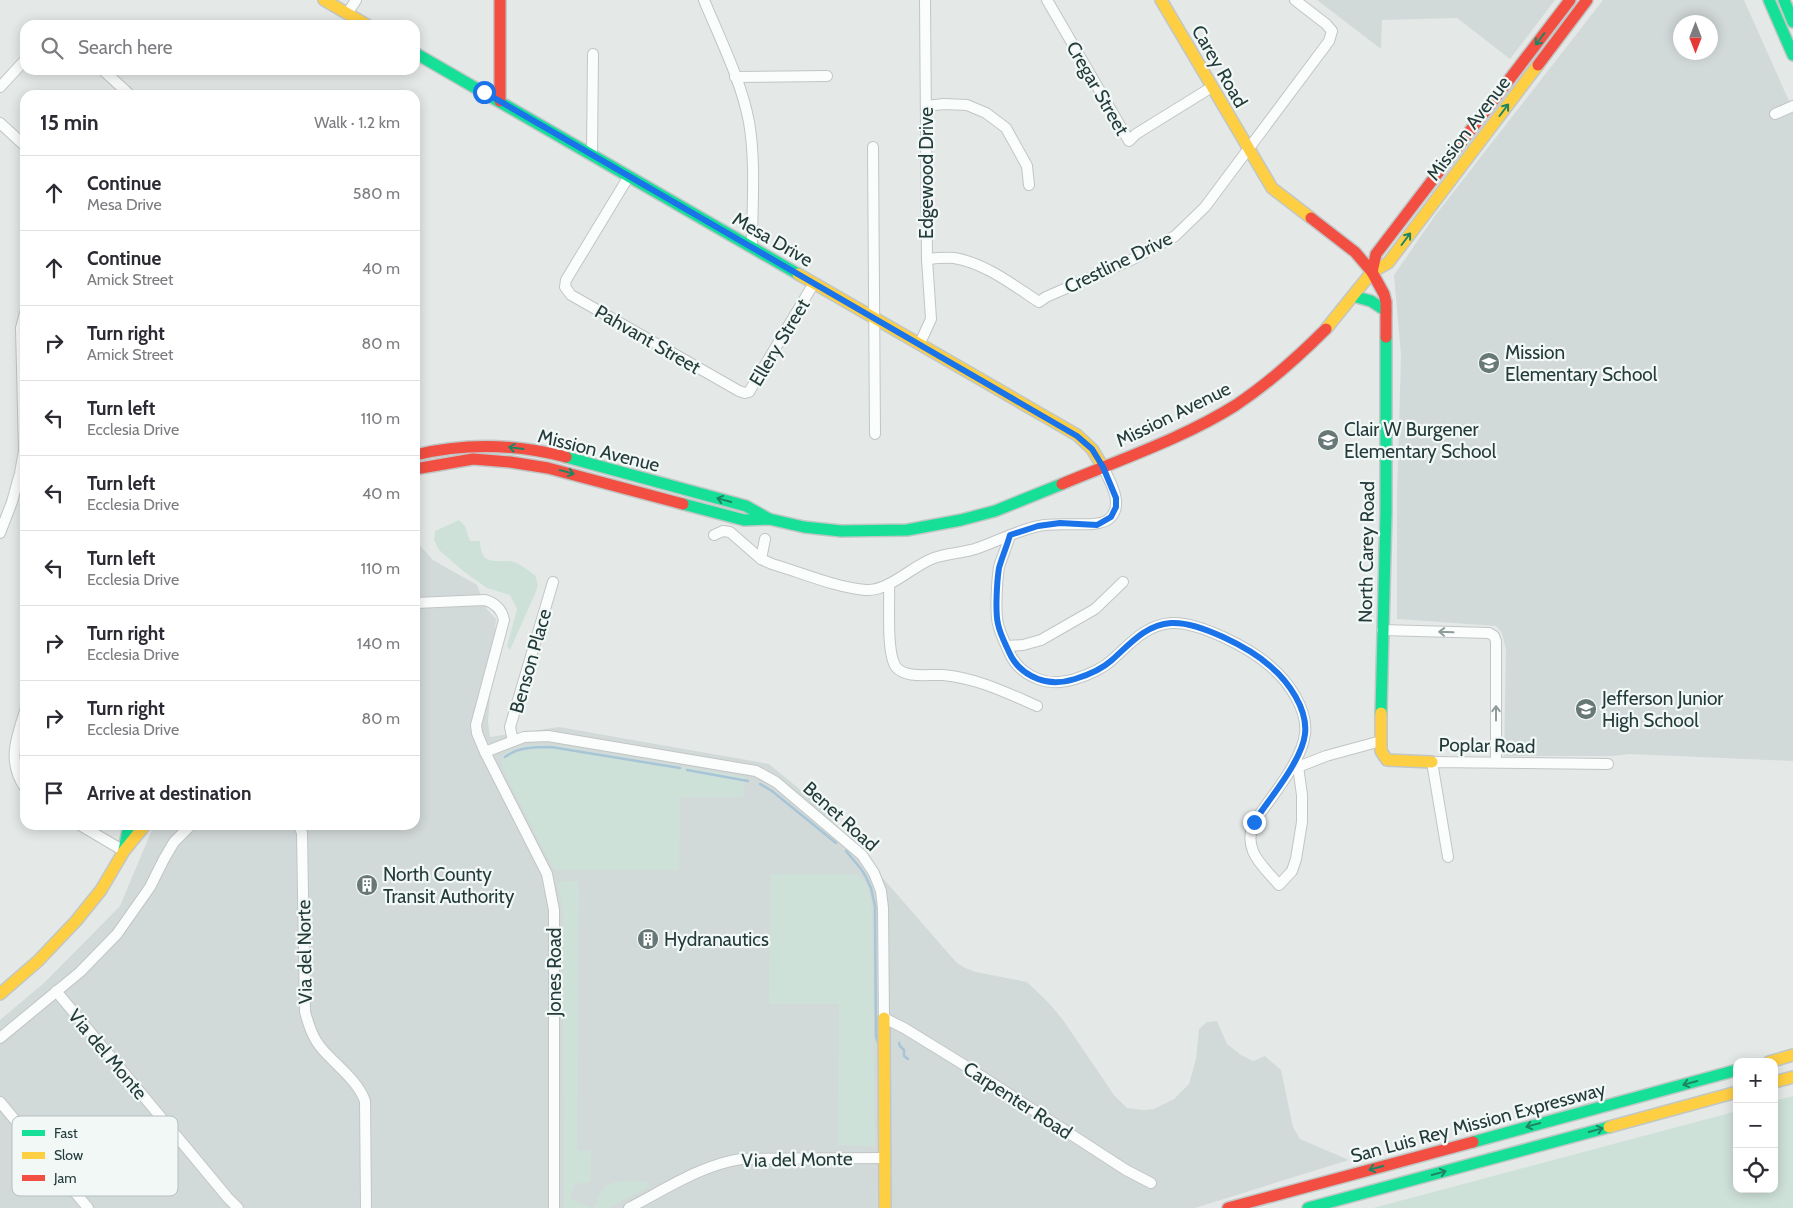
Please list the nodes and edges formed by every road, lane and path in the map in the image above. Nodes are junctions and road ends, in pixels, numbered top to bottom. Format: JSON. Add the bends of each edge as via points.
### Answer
{"nodes":[{"id":1,"x":324,"y":0,"type":"edge"},
{"id":2,"x":356,"y":0,"type":"edge"},
{"id":3,"x":500,"y":0,"type":"edge"},
{"id":4,"x":704,"y":0,"type":"edge"},
{"id":5,"x":925,"y":0,"type":"edge"},
{"id":6,"x":1047,"y":0,"type":"edge"},
{"id":7,"x":1162,"y":0,"type":"edge"},
{"id":8,"x":1295,"y":0,"type":"edge"},
{"id":9,"x":1570,"y":0,"type":"edge"},
{"id":10,"x":1587,"y":0,"type":"edge"},
{"id":11,"x":1769,"y":0,"type":"edge"},
{"id":12,"x":1784,"y":0,"type":"edge"},
{"id":13,"x":347,"y":14,"type":"junction"},
{"id":14,"x":358,"y":20,"type":"edge"},
{"id":15,"x":1793,"y":22,"type":"edge"},
{"id":16,"x":593,"y":54,"type":"dead end"},
{"id":17,"x":420,"y":56,"type":"edge"},
{"id":18,"x":1793,"y":56,"type":"edge"},
{"id":19,"x":20,"y":65,"type":"edge"},
{"id":20,"x":108,"y":75,"type":"edge"},
{"id":21,"x":826,"y":76,"type":"dead end"},
{"id":22,"x":735,"y":77,"type":"junction"},
{"id":23,"x":0,"y":87,"type":"edge"},
{"id":24,"x":1212,"y":87,"type":"junction"},
{"id":25,"x":125,"y":90,"type":"edge"},
{"id":26,"x":500,"y":101,"type":"junction"},
{"id":27,"x":926,"y":106,"type":"junction"},
{"id":28,"x":1793,"y":106,"type":"edge"},
{"id":29,"x":1775,"y":114,"type":"dead end"},
{"id":30,"x":0,"y":122,"type":"edge"},
{"id":31,"x":20,"y":141,"type":"edge"},
{"id":32,"x":873,"y":147,"type":"dead end"},
{"id":33,"x":1249,"y":149,"type":"junction"},
{"id":34,"x":592,"y":154,"type":"junction"},
{"id":35,"x":629,"y":176,"type":"junction"},
{"id":36,"x":1029,"y":186,"type":"dead end"},
{"id":37,"x":752,"y":247,"type":"junction"},
{"id":38,"x":927,"y":259,"type":"junction"},
{"id":39,"x":1372,"y":272,"type":"junction"},
{"id":40,"x":814,"y":283,"type":"junction"},
{"id":41,"x":1353,"y":296,"type":"junction"},
{"id":42,"x":1386,"y":311,"type":"junction"},
{"id":43,"x":874,"y":317,"type":"junction"},
{"id":44,"x":920,"y":343,"type":"junction"},
{"id":45,"x":739,"y":391,"type":"joint"},
{"id":46,"x":875,"y":434,"type":"dead end"},
{"id":47,"x":420,"y":454,"type":"edge"},
{"id":48,"x":1103,"y":467,"type":"junction"},
{"id":49,"x":420,"y":468,"type":"edge"},
{"id":50,"x":20,"y":469,"type":"edge"},
{"id":51,"x":769,"y":519,"type":"junction"},
{"id":52,"x":0,"y":533,"type":"edge"},
{"id":53,"x":714,"y":535,"type":"dead end"},
{"id":54,"x":1010,"y":535,"type":"junction"},
{"id":55,"x":765,"y":539,"type":"dead end"},
{"id":56,"x":761,"y":559,"type":"junction"},
{"id":57,"x":553,"y":582,"type":"dead end"},
{"id":58,"x":1123,"y":582,"type":"dead end"},
{"id":59,"x":890,"y":584,"type":"junction"},
{"id":60,"x":420,"y":603,"type":"edge"},
{"id":61,"x":1382,"y":630,"type":"junction"},
{"id":62,"x":1006,"y":646,"type":"junction"},
{"id":63,"x":1037,"y":706,"type":"dead end"},
{"id":64,"x":20,"y":727,"type":"edge"},
{"id":65,"x":513,"y":741,"type":"junction"},
{"id":66,"x":1381,"y":741,"type":"junction"},
{"id":67,"x":485,"y":752,"type":"junction"},
{"id":68,"x":1432,"y":762,"type":"junction"},
{"id":69,"x":1496,"y":762,"type":"junction"},
{"id":70,"x":1298,"y":763,"type":"junction"},
{"id":71,"x":1608,"y":764,"type":"dead end"},
{"id":72,"x":20,"y":781,"type":"edge"},
{"id":73,"x":88,"y":830,"type":"edge"},
{"id":74,"x":128,"y":830,"type":"edge"},
{"id":75,"x":141,"y":830,"type":"edge"},
{"id":76,"x":185,"y":830,"type":"edge"},
{"id":77,"x":301,"y":830,"type":"edge"},
{"id":78,"x":124,"y":851,"type":"junction"},
{"id":79,"x":1448,"y":857,"type":"dead end"},
{"id":80,"x":56,"y":991,"type":"junction"},
{"id":81,"x":0,"y":994,"type":"edge"},
{"id":82,"x":884,"y":1018,"type":"junction"},
{"id":83,"x":0,"y":1038,"type":"edge"},
{"id":84,"x":1793,"y":1055,"type":"edge"},
{"id":85,"x":1778,"y":1059,"type":"edge"},
{"id":86,"x":1733,"y":1071,"type":"edge"},
{"id":87,"x":1793,"y":1077,"type":"edge"},
{"id":88,"x":1778,"y":1081,"type":"edge"},
{"id":89,"x":1733,"y":1093,"type":"edge"},
{"id":90,"x":0,"y":1102,"type":"edge"},
{"id":91,"x":12,"y":1116,"type":"edge"},
{"id":92,"x":160,"y":1116,"type":"edge"},
{"id":93,"x":178,"y":1138,"type":"edge"},
{"id":94,"x":885,"y":1158,"type":"junction"},
{"id":95,"x":1151,"y":1183,"type":"dead end"},
{"id":96,"x":78,"y":1196,"type":"edge"},
{"id":97,"x":88,"y":1208,"type":"edge"},
{"id":98,"x":238,"y":1208,"type":"edge"},
{"id":99,"x":366,"y":1208,"type":"edge"},
{"id":100,"x":554,"y":1208,"type":"edge"},
{"id":101,"x":629,"y":1208,"type":"edge"},
{"id":102,"x":884,"y":1208,"type":"edge"},
{"id":103,"x":1228,"y":1208,"type":"edge"},
{"id":104,"x":1308,"y":1208,"type":"edge"}],
"edges":[{"from":1,"to":13,"type":"main road"},
{"from":2,"to":13,"type":"street"},
{"from":3,"to":26,"type":"main road"},
{"from":4,"to":22,"type":"street"},
{"from":5,"to":27,"type":"street","name":"Edgewood Drive"},
{"from":6,"to":24,"type":"street","name":"Cregar Street","via":[[1129,141]]},
{"from":7,"to":24,"type":"main road","name":"Carey Road"},
{"from":8,"to":33,"type":"street","name":"Crestline Drive","via":[[1332,31],[1329,41]]},
{"from":9,"to":39,"type":"main road","name":"Mission Avenue","one_way":true,"via":[[1376,254]]},
{"from":39,"to":10,"type":"main road","name":"Mission Avenue","one_way":true,"via":[[1388,263]]},
{"from":11,"to":18,"type":"main road"},
{"from":12,"to":15,"type":"main road"},
{"from":13,"to":14,"type":"main road"},
{"from":16,"to":34,"type":"street"},
{"from":17,"to":26,"type":"main road","name":"Mesa Drive"},
{"from":19,"to":23,"type":"street"},
{"from":20,"to":25,"type":"street"},
{"from":21,"to":22,"type":"street"},
{"from":22,"to":37,"type":"street","via":[[749,121],[752,151]]},
{"from":24,"to":33,"type":"main road","name":"Carey Road"},
{"from":26,"to":34,"type":"main road","name":"Mesa Drive"},
{"from":27,"to":36,"type":"street","via":[[967,106],[986,113],[1006,128],[1027,166]]},
{"from":27,"to":38,"type":"street","name":"Edgewood Drive"},
{"from":28,"to":29,"type":"street"},
{"from":30,"to":31,"type":"street"},
{"from":32,"to":43,"type":"street"},
{"from":33,"to":38,"type":"street","name":"Crestline Drive","via":[[1205,207],[1175,236],[1039,302],[981,266],[952,258]]},
{"from":33,"to":39,"type":"main road","name":"North Carey Road","via":[[1272,188],[1355,252]]},
{"from":34,"to":35,"type":"main road","name":"Mesa Drive"},
{"from":35,"to":37,"type":"main road","name":"Mesa Drive"},
{"from":35,"to":45,"type":"street","name":"Pahvant Street","via":[[566,280],[565,287],[570,295]]},
{"from":37,"to":40,"type":"main road","name":"Mesa Drive"},
{"from":38,"to":44,"type":"street","name":"Edgewood Drive","via":[[931,319]]},
{"from":39,"to":41,"type":"main road","name":"Mission Avenue"},
{"from":39,"to":42,"type":"main road","name":"North Carey Road","via":[[1384,294]]},
{"from":40,"to":43,"type":"main road","name":"Mesa Drive"},
{"from":40,"to":45,"type":"street","name":"Ellery Street","via":[[749,392]]},
{"from":41,"to":42,"type":"main road","via":[[1371,301]]},
{"from":41,"to":48,"type":"main road","name":"Mission Avenue","via":[[1308,347],[1251,394],[1203,423]]},
{"from":42,"to":61,"type":"main road","name":"North Carey Road","via":[[1386,512]]},
{"from":43,"to":44,"type":"main road","name":"Mesa Drive"},
{"from":43,"to":46,"type":"street"},
{"from":44,"to":48,"type":"main road","name":"Mesa Drive","via":[[1077,436],[1092,449]]},
{"from":51,"to":47,"type":"main road","name":"Mission Avenue","one_way":true,"via":[[746,506],[558,455],[497,446],[459,446]]},
{"from":48,"to":51,"type":"main road","name":"Mission Avenue","via":[[995,511],[926,528],[841,531]]},
{"from":48,"to":54,"type":"street","via":[[1116,498],[1116,507],[1108,520],[1097,525],[1060,523],[1038,526]]},
{"from":49,"to":51,"type":"main road","name":"Mission Avenue","one_way":true,"via":[[473,460],[510,462],[548,468],[744,520]]},
{"from":50,"to":52,"type":"street"},
{"from":53,"to":56,"type":"street","via":[[730,532]]},
{"from":54,"to":59,"type":"street","via":[[976,549],[933,558]]},
{"from":54,"to":62,"type":"street","via":[[999,568],[997,610],[998,625]]},
{"from":55,"to":56,"type":"street"},
{"from":56,"to":59,"type":"street","via":[[868,590]]},
{"from":57,"to":65,"type":"street","name":"Benson Place","via":[[510,727]]},
{"from":58,"to":62,"type":"street","via":[[1095,609],[1041,640]]},
{"from":59,"to":63,"type":"street","via":[[890,650],[896,667],[905,674],[961,677]]},
{"from":60,"to":67,"type":"street","name":"Jones Road","via":[[485,600],[492,602],[502,613],[504,620],[476,725],[476,733]]},
{"from":61,"to":66,"type":"main road","name":"North Carey Road"},
{"from":69,"to":61,"type":"street","one_way":true,"via":[[1494,636],[1489,633]]},
{"from":62,"to":70,"type":"street","via":[[1013,661],[1028,675],[1046,682],[1061,683],[1090,675],[1154,626],[1180,623],[1208,631],[1270,665],[1288,685],[1304,714],[1305,734]]},
{"from":64,"to":72,"type":"street","via":[[14,758]]},
{"from":65,"to":67,"type":"street","name":"Benet Road"},
{"from":65,"to":82,"type":"street","name":"Benet Road","via":[[548,736],[756,772],[776,782],[862,854],[874,874],[883,908]]},
{"from":66,"to":68,"type":"main road","name":"Poplar Road","via":[[1381,751],[1387,760]]},
{"from":66,"to":70,"type":"street"},
{"from":67,"to":100,"type":"street","name":"Jones Road","via":[[547,874],[554,910]]},
{"from":68,"to":69,"type":"street","name":"Poplar Road"},
{"from":68,"to":79,"type":"street"},
{"from":69,"to":71,"type":"street","name":"Poplar Road"},
{"from":70,"to":70,"type":"street","via":[[1249,832],[1251,849],[1257,860],[1279,884],[1292,871],[1302,822]]},
{"from":73,"to":78,"type":"street"},
{"from":74,"to":78,"type":"main road"},
{"from":75,"to":78,"type":"main road"},
{"from":76,"to":80,"type":"street","via":[[174,842],[150,887],[117,934],[80,972]]},
{"from":77,"to":99,"type":"street","name":"Via del Norte","via":[[305,1012],[312,1035],[322,1050],[360,1088],[365,1101]]},
{"from":78,"to":81,"type":"main road","via":[[101,890],[76,921],[38,961]]},
{"from":80,"to":83,"type":"street"},
{"from":80,"to":92,"type":"street","name":"Via del Monte"},
{"from":82,"to":94,"type":"main road","name":"Benet Road"},
{"from":82,"to":95,"type":"street","name":"Carpenter Road"},
{"from":84,"to":85,"type":"main road"},
{"from":86,"to":103,"type":"main road","name":"San Luis Rey Mission Expressway","one_way":true},
{"from":87,"to":88,"type":"main road"},
{"from":104,"to":89,"type":"main road","name":"San Luis Rey Mission Expressway","one_way":true},
{"from":90,"to":91,"type":"street"},
{"from":93,"to":98,"type":"street","name":"Via del Monte"},
{"from":94,"to":101,"type":"street","name":"Via del Monte","via":[[730,1160],[701,1171]]},
{"from":94,"to":102,"type":"main road","name":"Benet Road"},
{"from":96,"to":97,"type":"street"}]}
